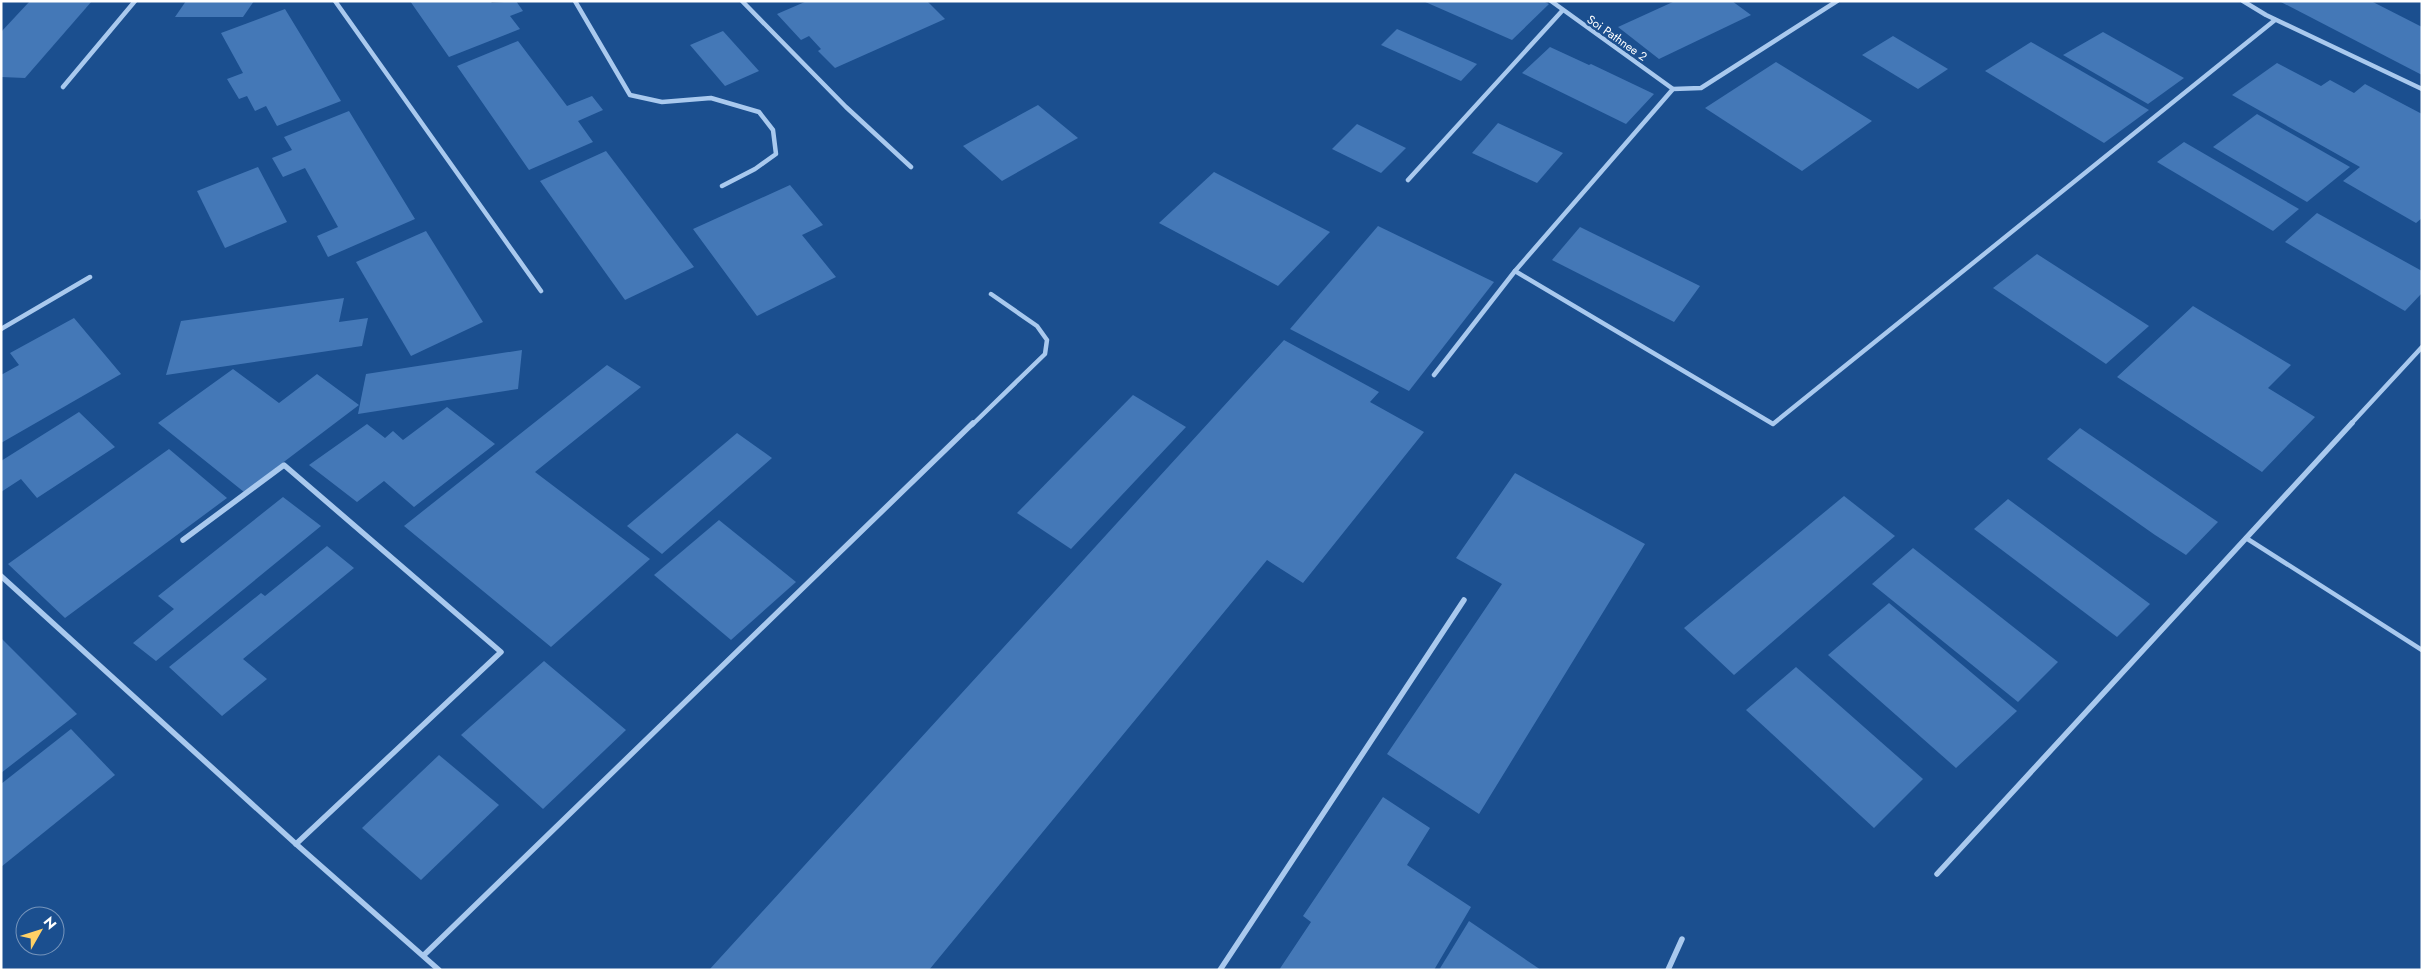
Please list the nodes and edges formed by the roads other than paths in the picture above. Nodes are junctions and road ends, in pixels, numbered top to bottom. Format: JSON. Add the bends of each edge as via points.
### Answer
{"nodes":[{"id":1,"x":135,"y":1,"type":"edge"},
{"id":2,"x":335,"y":1,"type":"edge"},
{"id":3,"x":575,"y":1,"type":"edge"},
{"id":4,"x":742,"y":1,"type":"edge"},
{"id":5,"x":1551,"y":1,"type":"edge"},
{"id":6,"x":1837,"y":1,"type":"edge"},
{"id":7,"x":2243,"y":1,"type":"edge"},
{"id":8,"x":1562,"y":12,"type":"junction"},
{"id":9,"x":2274,"y":20,"type":"junction"},
{"id":10,"x":63,"y":87,"type":"dead end"},
{"id":11,"x":1673,"y":89,"type":"junction"},
{"id":12,"x":2422,"y":89,"type":"edge"},
{"id":13,"x":911,"y":167,"type":"dead end"},
{"id":14,"x":1408,"y":180,"type":"dead end"},
{"id":15,"x":722,"y":186,"type":"dead end"},
{"id":16,"x":1515,"y":271,"type":"junction"},
{"id":17,"x":90,"y":277,"type":"dead end"},
{"id":18,"x":542,"y":291,"type":"dead end"},
{"id":19,"x":991,"y":294,"type":"dead end"},
{"id":20,"x":1,"y":329,"type":"edge"},
{"id":21,"x":2422,"y":347,"type":"edge"},
{"id":22,"x":1434,"y":375,"type":"dead end"},
{"id":23,"x":2246,"y":538,"type":"junction"},
{"id":24,"x":183,"y":540,"type":"dead end"},
{"id":25,"x":1,"y":576,"type":"edge"},
{"id":26,"x":1464,"y":600,"type":"dead end"},
{"id":27,"x":2422,"y":650,"type":"edge"},
{"id":28,"x":296,"y":844,"type":"junction"},
{"id":29,"x":1937,"y":874,"type":"dead end"},
{"id":30,"x":1682,"y":940,"type":"dead end"},
{"id":31,"x":424,"y":955,"type":"junction"},
{"id":32,"x":439,"y":970,"type":"edge"},
{"id":33,"x":1220,"y":970,"type":"edge"},
{"id":34,"x":1668,"y":970,"type":"edge"}],
"edges":[{"from":1,"to":10,"type":"street"},
{"from":2,"to":18,"type":"street"},
{"from":3,"to":15,"type":"street","via":[[630,95],[662,102],[711,98],[759,112],[773,130],[776,154]]},
{"from":4,"to":13,"type":"street","via":[[877,139]]},
{"from":5,"to":8,"type":"street","name":"Soi Pathnee 2"},
{"from":6,"to":11,"type":"street","via":[[1701,88]]},
{"from":7,"to":9,"type":"street"},
{"from":8,"to":11,"type":"street","name":"Soi Pathnee 2"},
{"from":8,"to":14,"type":"street"},
{"from":9,"to":12,"type":"street"},
{"from":9,"to":16,"type":"street","via":[[1773,424]]},
{"from":11,"to":16,"type":"street"},
{"from":16,"to":22,"type":"street"},
{"from":17,"to":20,"type":"street"},
{"from":19,"to":31,"type":"street","via":[[1037,326],[1047,340],[1045,354]]},
{"from":21,"to":23,"type":"street"},
{"from":23,"to":27,"type":"lane"},
{"from":23,"to":29,"type":"street"},
{"from":24,"to":28,"type":"street","via":[[284,465],[501,652]]},
{"from":25,"to":28,"type":"street"},
{"from":26,"to":33,"type":"street"},
{"from":28,"to":31,"type":"street"},
{"from":30,"to":34,"type":"street"},
{"from":31,"to":32,"type":"street"}]}
